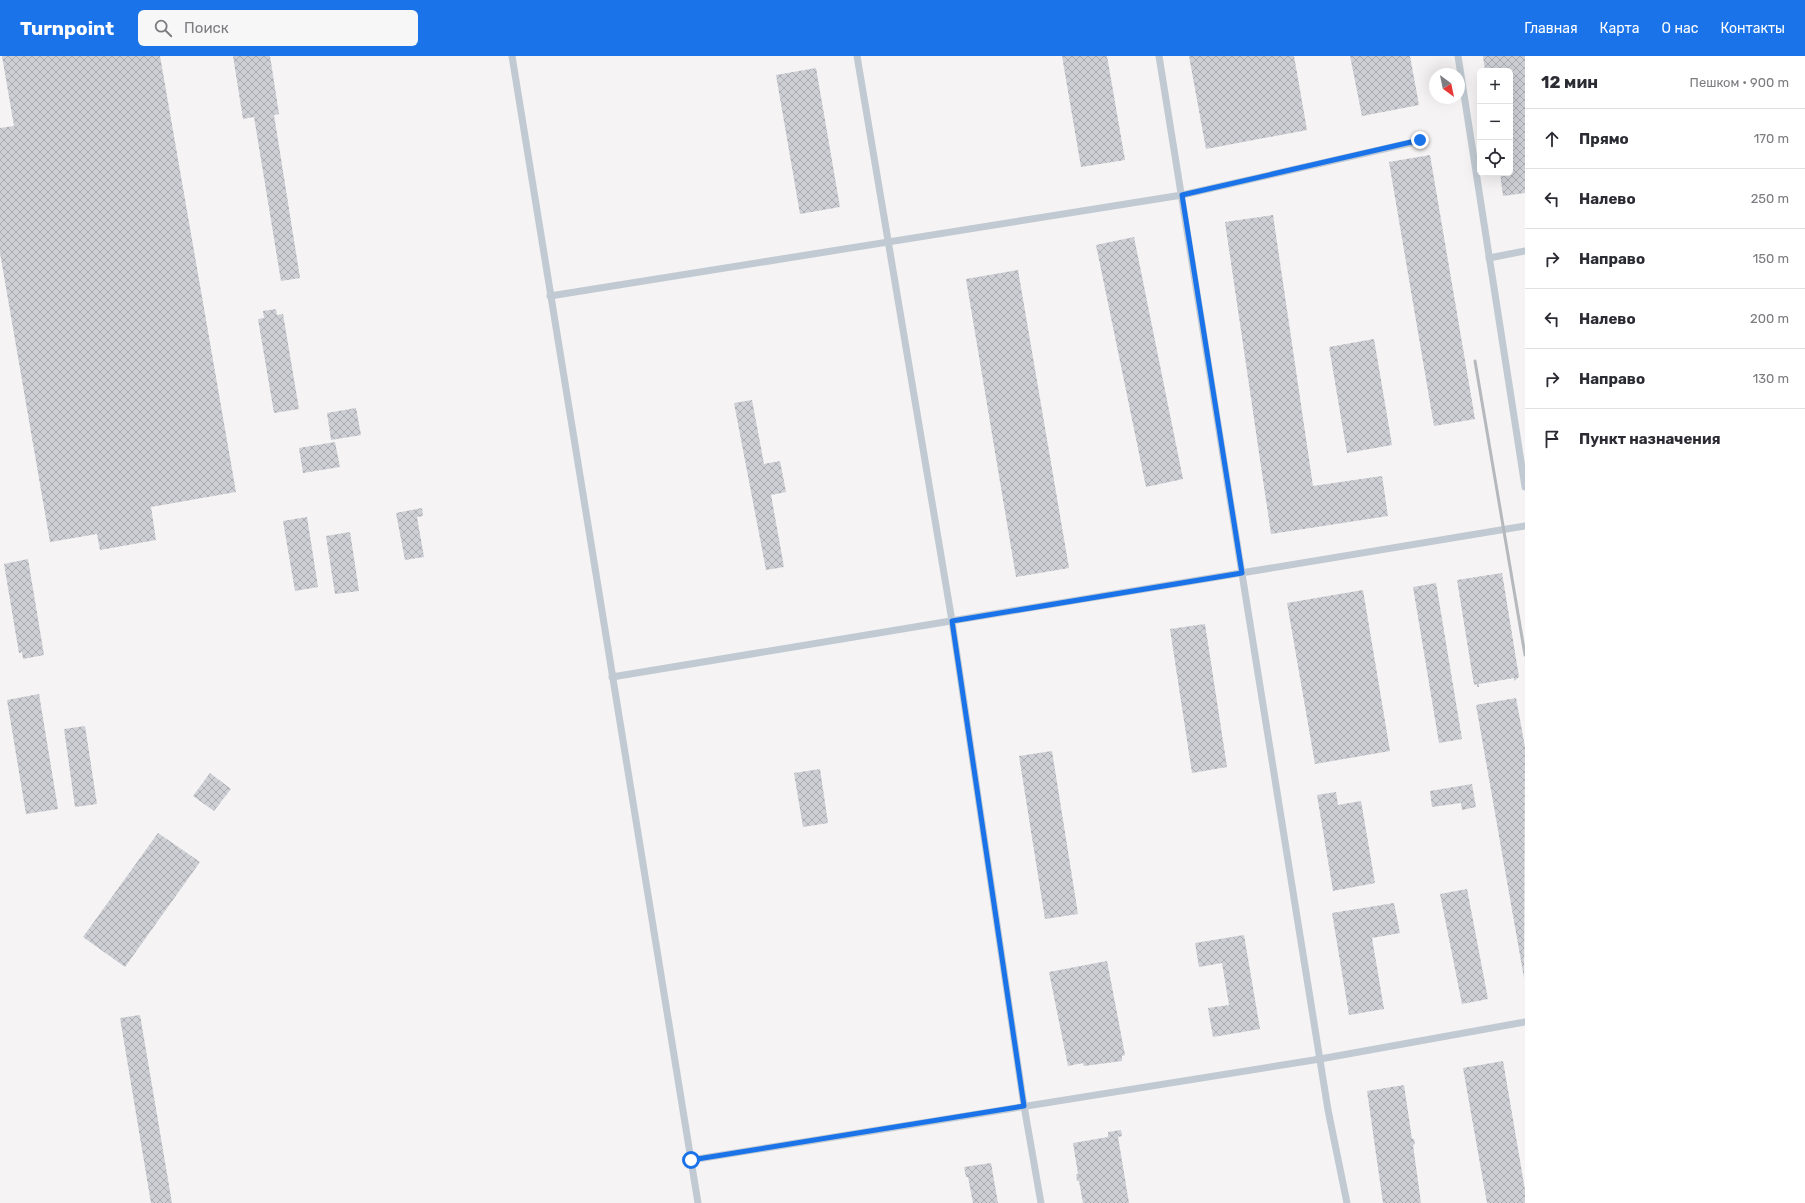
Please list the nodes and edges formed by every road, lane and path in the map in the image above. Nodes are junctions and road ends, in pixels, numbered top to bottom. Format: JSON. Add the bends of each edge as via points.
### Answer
{"nodes":[{"id":1,"x":512,"y":56,"type":"edge"},
{"id":2,"x":857,"y":56,"type":"edge"},
{"id":3,"x":1159,"y":56,"type":"edge"},
{"id":4,"x":1458,"y":56,"type":"edge"},
{"id":5,"x":1420,"y":140,"type":"dead end"},
{"id":6,"x":1182,"y":195,"type":"junction"},
{"id":7,"x":888,"y":242,"type":"junction"},
{"id":8,"x":1525,"y":251,"type":"edge"},
{"id":9,"x":1489,"y":258,"type":"junction"},
{"id":10,"x":550,"y":296,"type":"junction"},
{"id":11,"x":1525,"y":487,"type":"edge"},
{"id":12,"x":1525,"y":526,"type":"edge"},
{"id":13,"x":1242,"y":573,"type":"junction"},
{"id":14,"x":952,"y":621,"type":"junction"},
{"id":15,"x":612,"y":677,"type":"junction"},
{"id":16,"x":1525,"y":1022,"type":"edge"},
{"id":17,"x":1320,"y":1059,"type":"junction"},
{"id":18,"x":1024,"y":1106,"type":"junction"},
{"id":19,"x":691,"y":1160,"type":"junction"},
{"id":20,"x":698,"y":1203,"type":"edge"},
{"id":21,"x":1041,"y":1203,"type":"edge"},
{"id":22,"x":1347,"y":1203,"type":"edge"}],
"edges":[{"from":1,"to":10,"type":"lane"},
{"from":2,"to":7,"type":"lane"},
{"from":3,"to":6,"type":"lane"},
{"from":4,"to":9,"type":"lane"},
{"from":5,"to":6,"type":"lane"},
{"from":6,"to":7,"type":"lane"},
{"from":6,"to":13,"type":"lane"},
{"from":7,"to":10,"type":"lane"},
{"from":7,"to":14,"type":"lane"},
{"from":8,"to":9,"type":"lane"},
{"from":9,"to":11,"type":"lane"},
{"from":10,"to":15,"type":"lane"},
{"from":12,"to":13,"type":"lane"},
{"from":13,"to":14,"type":"lane"},
{"from":13,"to":17,"type":"lane"},
{"from":14,"to":15,"type":"lane"},
{"from":14,"to":18,"type":"lane"},
{"from":15,"to":19,"type":"lane"},
{"from":16,"to":17,"type":"lane"},
{"from":17,"to":18,"type":"lane"},
{"from":17,"to":22,"type":"lane"},
{"from":18,"to":19,"type":"lane"},
{"from":18,"to":21,"type":"lane"},
{"from":19,"to":20,"type":"lane"}]}
